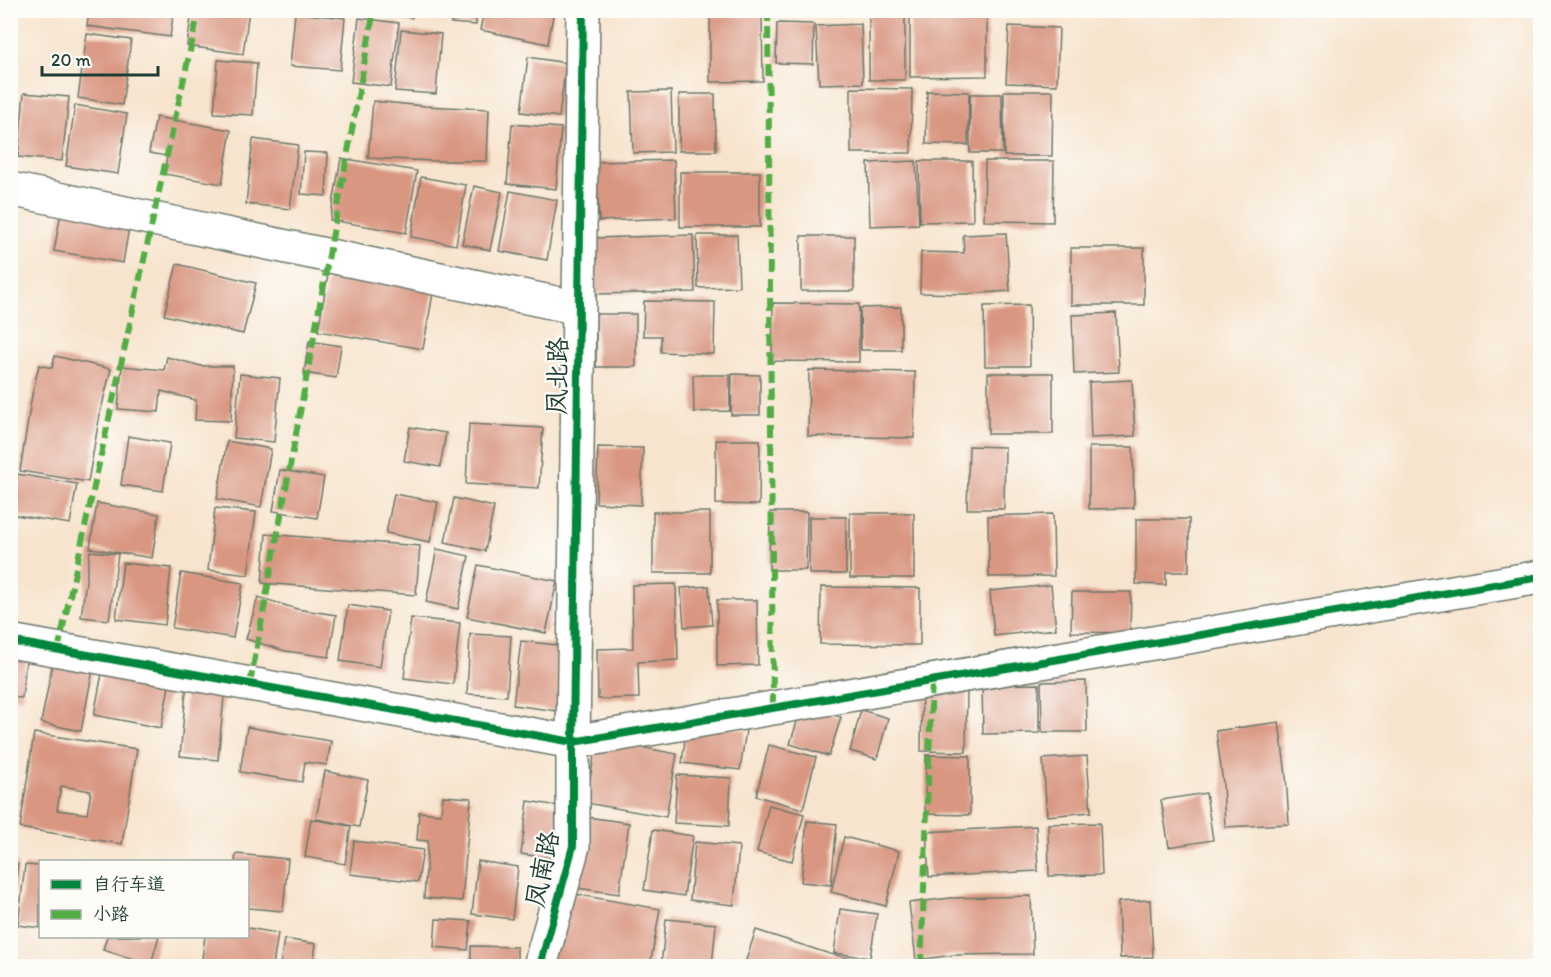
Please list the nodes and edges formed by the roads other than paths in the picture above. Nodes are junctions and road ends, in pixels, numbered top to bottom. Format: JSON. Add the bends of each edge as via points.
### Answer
{"nodes":[{"id":1,"x":583,"y":10,"type":"edge"},
{"id":2,"x":10,"y":189,"type":"edge"},
{"id":3,"x":579,"y":308,"type":"junction"},
{"id":4,"x":1540,"y":577,"type":"edge"},
{"id":5,"x":10,"y":641,"type":"edge"},
{"id":6,"x":573,"y":741,"type":"junction"},
{"id":7,"x":540,"y":966,"type":"edge"}],
"edges":[{"from":1,"to":3,"type":"street","name":"凤北路"},
{"from":2,"to":3,"type":"street"},
{"from":3,"to":6,"type":"street","name":"凤北路"},
{"from":4,"to":6,"type":"street"},
{"from":5,"to":6,"type":"street"},
{"from":6,"to":7,"type":"street","name":"凤南路","via":[[573,846]]}]}
